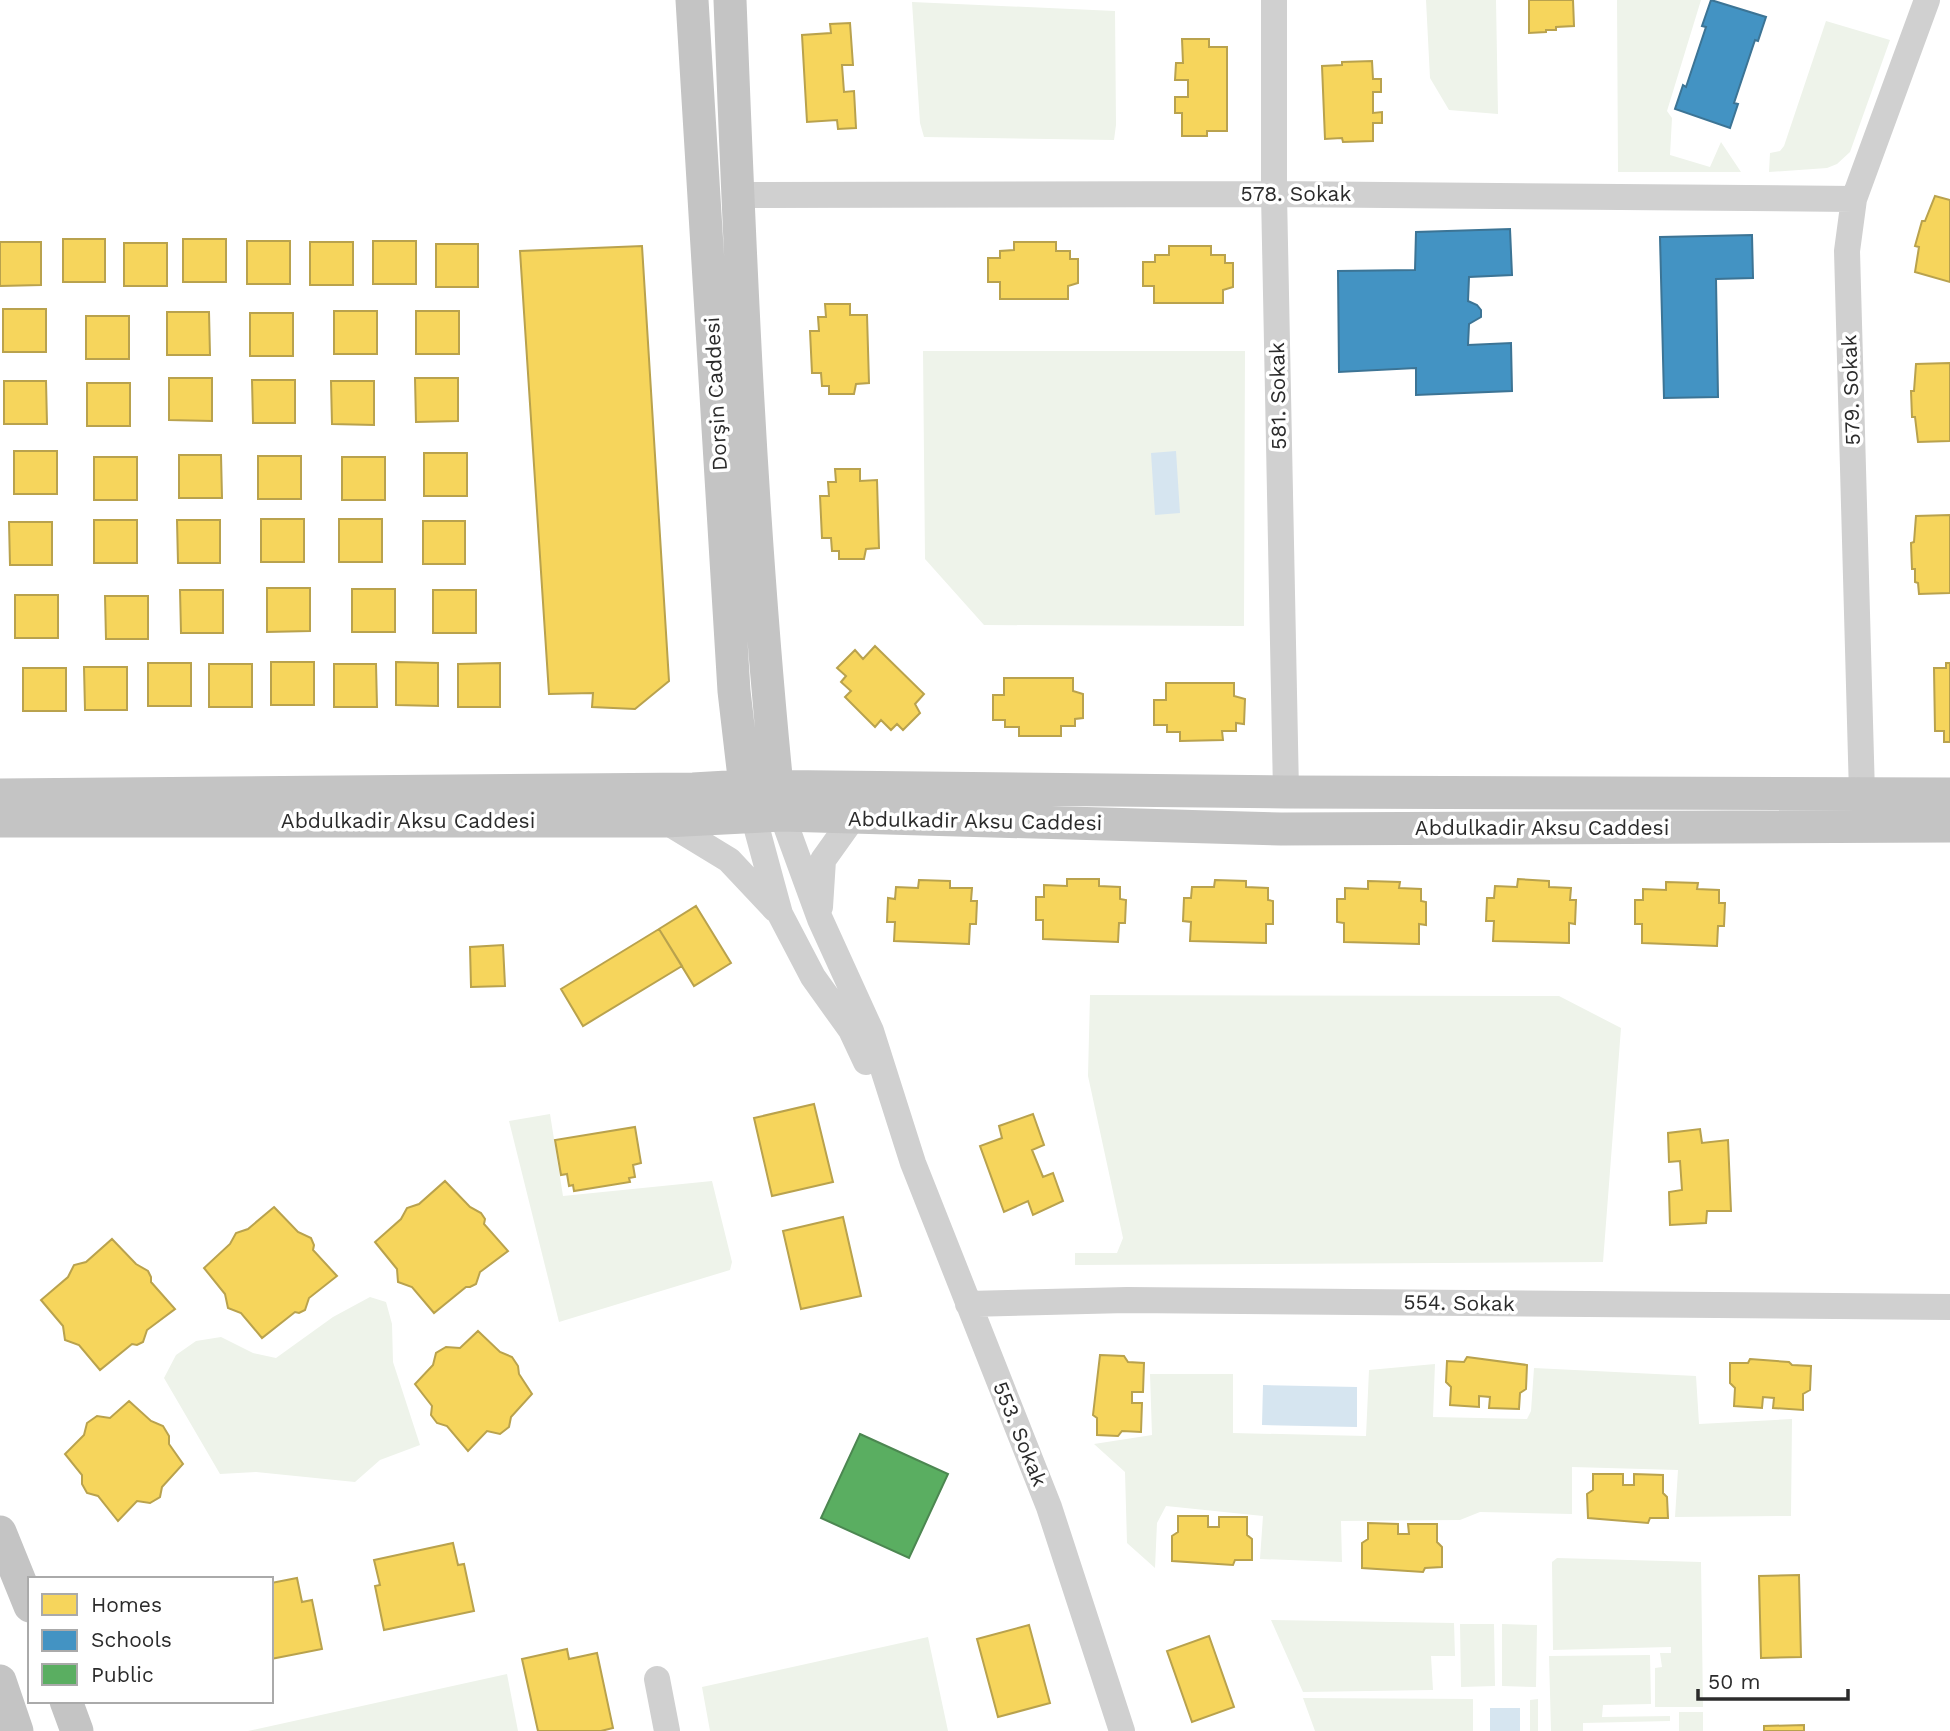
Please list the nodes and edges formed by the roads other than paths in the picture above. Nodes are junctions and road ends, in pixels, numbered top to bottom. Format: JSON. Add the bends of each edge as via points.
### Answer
{"nodes":[{"id":1,"x":692,"y":0,"type":"edge"},
{"id":2,"x":730,"y":0,"type":"edge"},
{"id":3,"x":1275,"y":0,"type":"edge"},
{"id":4,"x":1927,"y":0,"type":"edge"},
{"id":5,"x":1274,"y":194,"type":"junction"},
{"id":6,"x":738,"y":195,"type":"junction"},
{"id":7,"x":1854,"y":199,"type":"junction"},
{"id":8,"x":1286,"y":792,"type":"junction"},
{"id":9,"x":1862,"y":794,"type":"junction"},
{"id":10,"x":1950,"y":794,"type":"edge"},
{"id":11,"x":0,"y":795,"type":"edge"},
{"id":12,"x":764,"y":801,"type":"junction"},
{"id":13,"x":853,"y":818,"type":"junction"},
{"id":14,"x":0,"y":821,"type":"edge"},
{"id":15,"x":665,"y":821,"type":"junction"},
{"id":16,"x":1950,"y":826,"type":"edge"},
{"id":17,"x":779,"y":914,"type":"junction"},
{"id":18,"x":820,"y":919,"type":"junction"},
{"id":19,"x":906,"y":1142,"type":"junction"},
{"id":20,"x":968,"y":1304,"type":"junction"},
{"id":21,"x":1950,"y":1307,"type":"edge"},
{"id":22,"x":0,"y":1532,"type":"edge"},
{"id":23,"x":28,"y":1601,"type":"edge"},
{"id":24,"x":657,"y":1679,"type":"dead end"},
{"id":25,"x":0,"y":1681,"type":"edge"},
{"id":26,"x":67,"y":1703,"type":"edge"},
{"id":27,"x":17,"y":1731,"type":"edge"},
{"id":28,"x":77,"y":1731,"type":"edge"},
{"id":29,"x":667,"y":1731,"type":"edge"},
{"id":30,"x":1122,"y":1731,"type":"edge"}],
"edges":[{"from":1,"to":12,"type":"main road","name":"Dorşin Caddesi","via":[[734,691]]},
{"from":2,"to":6,"type":"main road","name":"Dorşin Caddesi"},
{"from":3,"to":5,"type":"street","name":"581. Sokak"},
{"from":4,"to":7,"type":"street","name":"579. Sokak"},
{"from":5,"to":6,"type":"street","name":"578. Sokak"},
{"from":5,"to":7,"type":"street","name":"578. Sokak"},
{"from":5,"to":8,"type":"street","name":"581. Sokak"},
{"from":6,"to":12,"type":"main road","name":"Dorşin Caddesi","via":[[762,615]]},
{"from":7,"to":9,"type":"street","name":"579. Sokak","via":[[1847,264]]},
{"from":8,"to":9,"type":"main road","name":"Abdulkadir Aksu Caddesi"},
{"from":8,"to":12,"type":"main road","name":"Abdulkadir Aksu Caddesi"},
{"from":9,"to":10,"type":"main road","name":"Abdulkadir Aksu Caddesi"},
{"from":11,"to":12,"type":"main road","name":"Abdulkadir Aksu Caddesi"},
{"from":12,"to":13,"type":"main road","name":"Abdulkadir Aksu Caddesi"},
{"from":12,"to":15,"type":"main road","name":"Abdulkadir Aksu Caddesi"},
{"from":12,"to":17,"type":"street"},
{"from":12,"to":18,"type":"street"},
{"from":13,"to":16,"type":"main road","name":"Abdulkadir Aksu Caddesi","via":[[1281,829]]},
{"from":13,"to":18,"type":"street","via":[[823,860]]},
{"from":14,"to":15,"type":"main road","name":"Abdulkadir Aksu Caddesi"},
{"from":15,"to":17,"type":"street","via":[[737,866]]},
{"from":17,"to":19,"type":"street","via":[[813,978],[851,1031]]},
{"from":18,"to":19,"type":"street","via":[[871,1031]]},
{"from":19,"to":20,"type":"street","name":"553. Sokak"},
{"from":20,"to":21,"type":"street","name":"554. Sokak","via":[[1127,1300]]},
{"from":20,"to":30,"type":"street","name":"553. Sokak","via":[[1049,1507]]},
{"from":22,"to":23,"type":"main road"},
{"from":24,"to":29,"type":"street"},
{"from":25,"to":27,"type":"main road"},
{"from":26,"to":28,"type":"main road"}]}
